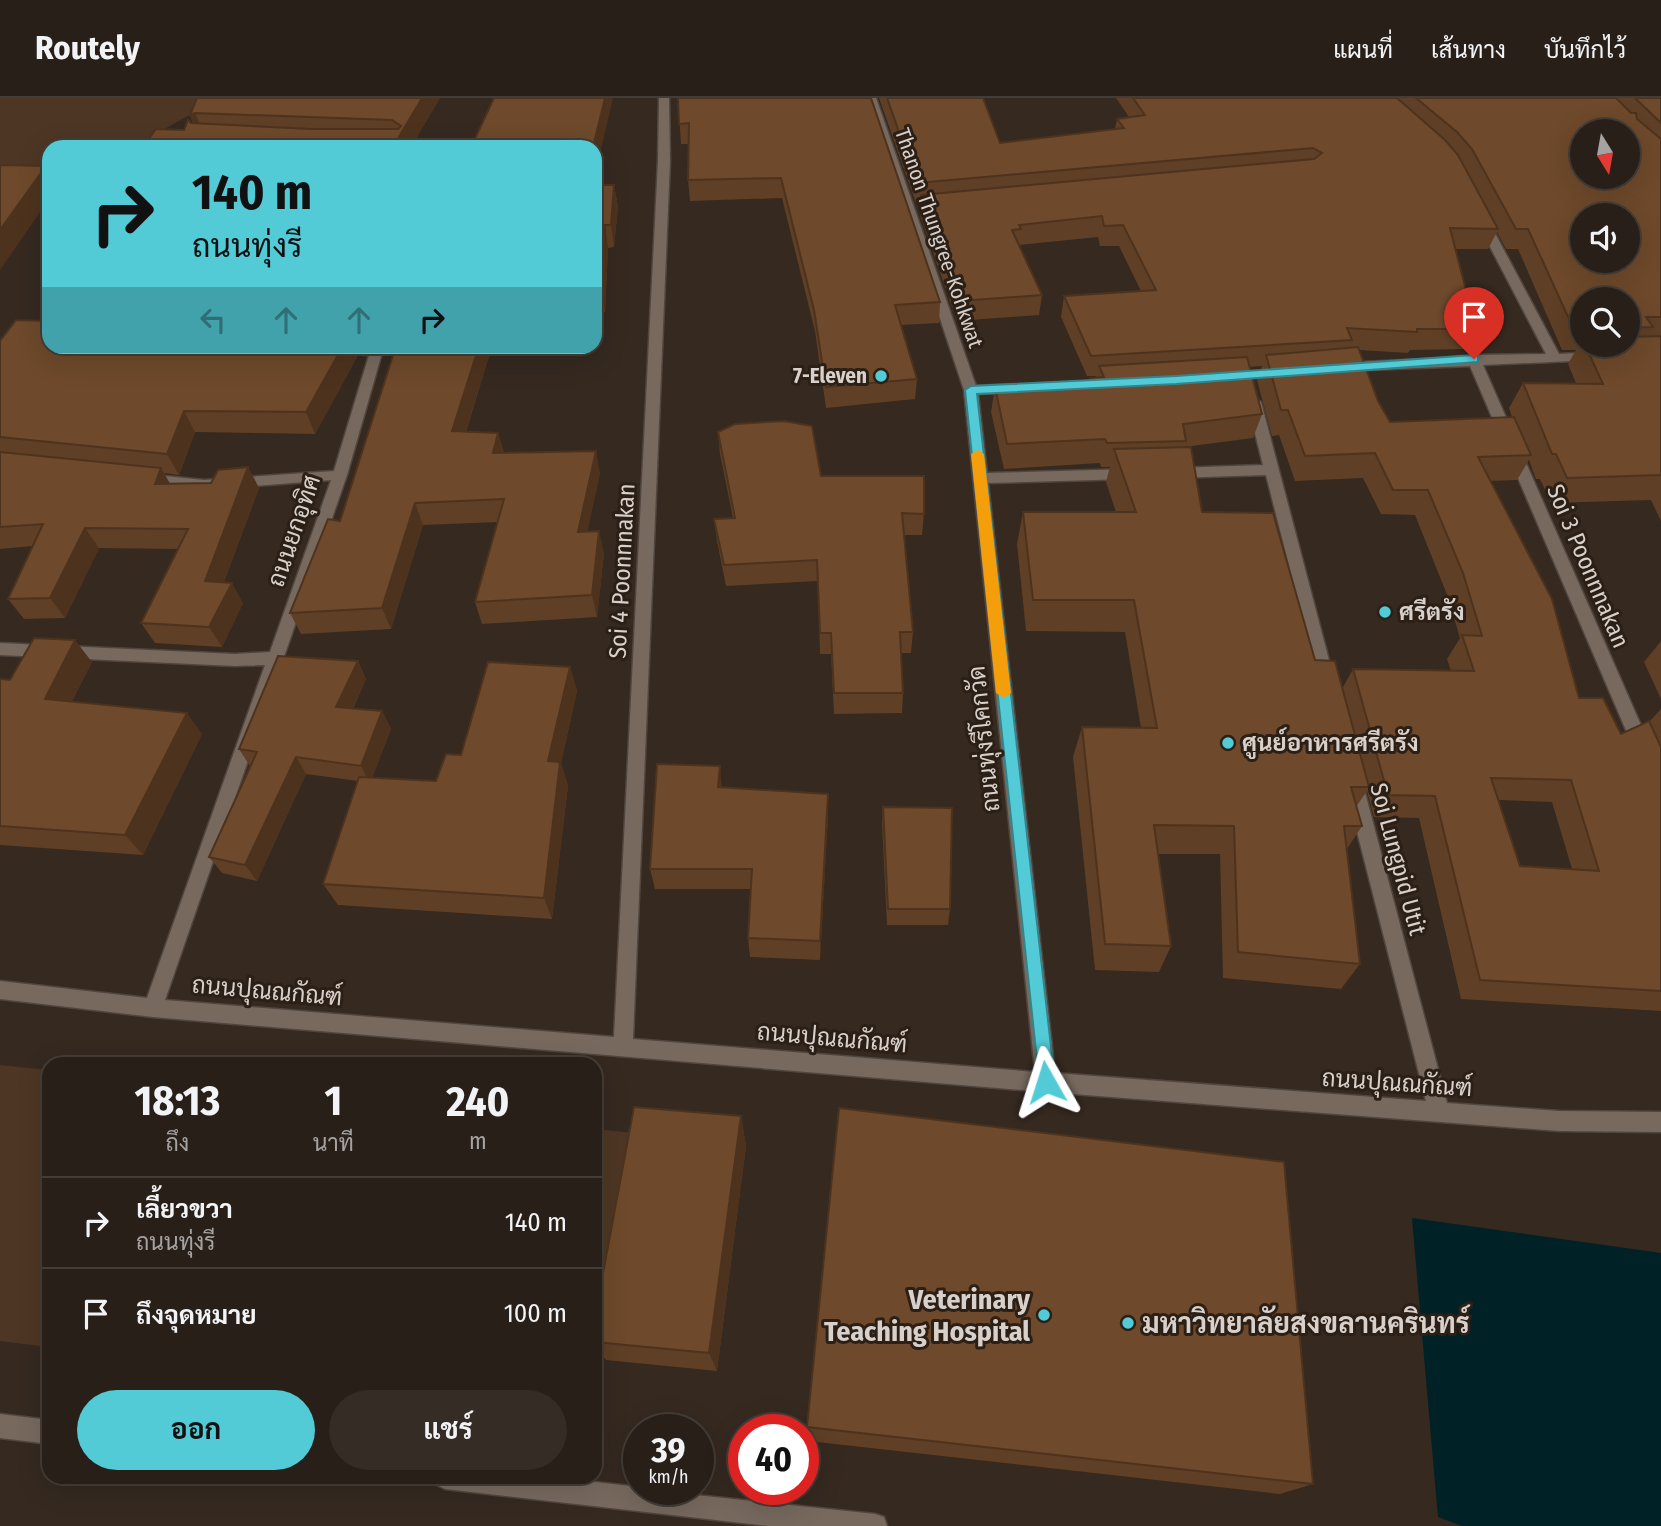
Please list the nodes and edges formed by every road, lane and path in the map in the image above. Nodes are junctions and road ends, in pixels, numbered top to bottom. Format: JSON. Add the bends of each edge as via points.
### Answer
{"nodes":[{"id":1,"x":664,"y":98,"type":"edge"},
{"id":2,"x":871,"y":98,"type":"edge"},
{"id":3,"x":923,"y":208,"type":"edge"},
{"id":4,"x":1476,"y":209,"type":"edge"},
{"id":5,"x":909,"y":210,"type":"junction"},
{"id":6,"x":376,"y":354,"type":"edge"},
{"id":7,"x":1554,"y":356,"type":"junction"},
{"id":8,"x":1570,"y":356,"type":"edge"},
{"id":9,"x":1474,"y":359,"type":"junction"},
{"id":10,"x":1328,"y":368,"type":"edge"},
{"id":11,"x":1026,"y":387,"type":"edge"},
{"id":12,"x":1250,"y":387,"type":"edge"},
{"id":13,"x":971,"y":390,"type":"junction"},
{"id":14,"x":1271,"y":470,"type":"junction"},
{"id":15,"x":340,"y":475,"type":"junction"},
{"id":16,"x":136,"y":478,"type":"edge"},
{"id":17,"x":981,"y":478,"type":"junction"},
{"id":18,"x":0,"y":649,"type":"edge"},
{"id":19,"x":275,"y":658,"type":"junction"},
{"id":20,"x":1330,"y":696,"type":"edge"},
{"id":21,"x":1348,"y":762,"type":"edge"},
{"id":22,"x":1661,"y":791,"type":"edge"},
{"id":23,"x":0,"y":990,"type":"edge"},
{"id":24,"x":153,"y":1008,"type":"junction"},
{"id":25,"x":623,"y":1047,"type":"junction"},
{"id":26,"x":1046,"y":1082,"type":"junction"},
{"id":27,"x":1439,"y":1112,"type":"junction"},
{"id":28,"x":1661,"y":1122,"type":"edge"},
{"id":29,"x":0,"y":1426,"type":"edge"},
{"id":30,"x":42,"y":1431,"type":"edge"},
{"id":31,"x":507,"y":1484,"type":"edge"},
{"id":32,"x":875,"y":1526,"type":"edge"}],
"edges":[{"from":1,"to":25,"type":"street","name":"Soi 4 Poonnnakan"},
{"from":2,"to":5,"type":"street","name":"Thanon Thungree-Kohkwat"},
{"from":3,"to":5,"type":"street"},
{"from":4,"to":7,"type":"street"},
{"from":5,"to":13,"type":"street","name":"Thanon Thungree-Kohkwat"},
{"from":6,"to":15,"type":"street","name":"ถนนยกอุทิศ"},
{"from":7,"to":8,"type":"street"},
{"from":7,"to":9,"type":"street"},
{"from":9,"to":10,"type":"street"},
{"from":9,"to":22,"type":"street","name":"Soi 3 Poonnnakan"},
{"from":11,"to":13,"type":"street"},
{"from":12,"to":14,"type":"street"},
{"from":13,"to":17,"type":"street","name":"ถนนทุ่งรีโคกวัด"},
{"from":14,"to":17,"type":"street"},
{"from":14,"to":20,"type":"street"},
{"from":15,"to":16,"type":"street","via":[[204,485]]},
{"from":15,"to":19,"type":"street","name":"ถนนยกอุทิศ"},
{"from":17,"to":26,"type":"street","name":"ถนนทุ่งรีโคกวัด"},
{"from":18,"to":19,"type":"street"},
{"from":19,"to":24,"type":"street","name":"ถนนยกอุทิศ"},
{"from":21,"to":27,"type":"street","name":"Soi Lungpid Utit"},
{"from":23,"to":24,"type":"street","name":"ถนนปุณณกัณฑ์"},
{"from":24,"to":25,"type":"street","name":"ถนนปุณณกัณฑ์"},
{"from":25,"to":26,"type":"street","name":"ถนนปุณณกัณฑ์"},
{"from":26,"to":27,"type":"street","name":"ถนนปุณณกัณฑ์"},
{"from":27,"to":28,"type":"street","name":"ถนนปุณณกัณฑ์","via":[[1559,1121]]},
{"from":29,"to":30,"type":"street"},
{"from":31,"to":32,"type":"street"}]}
